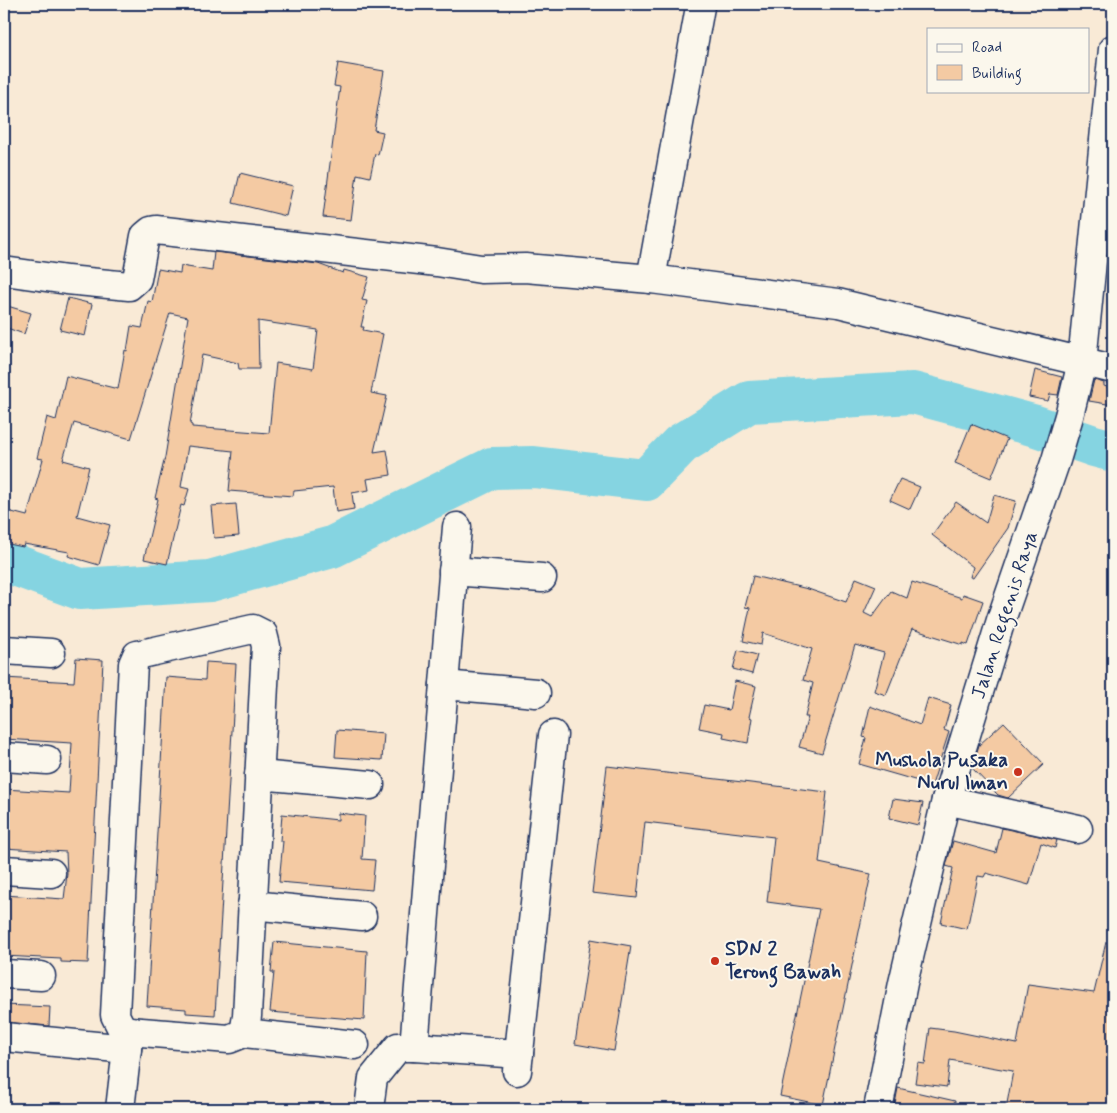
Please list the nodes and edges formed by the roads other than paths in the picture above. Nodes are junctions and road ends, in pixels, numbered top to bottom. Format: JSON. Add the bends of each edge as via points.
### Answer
{"nodes":[{"id":1,"x":700,"y":8,"type":"dead end"},
{"id":2,"x":1113,"y":49,"type":"edge"},
{"id":3,"x":1104,"y":220,"type":"edge"},
{"id":4,"x":4,"y":271,"type":"edge"},
{"id":5,"x":650,"y":279,"type":"junction"},
{"id":6,"x":1082,"y":362,"type":"junction"},
{"id":7,"x":1113,"y":369,"type":"edge"},
{"id":8,"x":456,"y":527,"type":"dead end"},
{"id":9,"x":453,"y":571,"type":"junction"},
{"id":10,"x":542,"y":578,"type":"dead end"},
{"id":11,"x":4,"y":650,"type":"edge"},
{"id":12,"x":51,"y":653,"type":"dead end"},
{"id":13,"x":444,"y":685,"type":"junction"},
{"id":14,"x":536,"y":693,"type":"dead end"},
{"id":15,"x":553,"y":735,"type":"dead end"},
{"id":16,"x":4,"y":758,"type":"edge"},
{"id":17,"x":47,"y":760,"type":"dead end"},
{"id":18,"x":259,"y":774,"type":"junction"},
{"id":19,"x":370,"y":785,"type":"dead end"},
{"id":20,"x":946,"y":800,"type":"junction"},
{"id":21,"x":1078,"y":829,"type":"dead end"},
{"id":22,"x":4,"y":870,"type":"edge"},
{"id":23,"x":51,"y":873,"type":"dead end"},
{"id":24,"x":252,"y":905,"type":"junction"},
{"id":25,"x":362,"y":916,"type":"dead end"},
{"id":26,"x":4,"y":974,"type":"edge"},
{"id":27,"x":40,"y":976,"type":"dead end"},
{"id":28,"x":244,"y":1033,"type":"junction"},
{"id":29,"x":4,"y":1038,"type":"edge"},
{"id":30,"x":128,"y":1040,"type":"junction"},
{"id":31,"x":355,"y":1045,"type":"dead end"},
{"id":32,"x":414,"y":1046,"type":"junction"},
{"id":33,"x":120,"y":1109,"type":"edge"},
{"id":34,"x":369,"y":1109,"type":"edge"},
{"id":35,"x":878,"y":1109,"type":"edge"}],
"edges":[{"from":1,"to":5,"type":"street"},
{"from":2,"to":3,"type":"street","name":"Jalan Regenis Raya","via":[[1106,116]]},
{"from":3,"to":6,"type":"street","name":"Jalan Regenis Raya"},
{"from":4,"to":5,"type":"street","via":[[130,286],[136,280],[145,236],[154,230],[481,269],[525,268]]},
{"from":5,"to":6,"type":"street","via":[[838,303]]},
{"from":6,"to":7,"type":"street"},
{"from":6,"to":20,"type":"street","name":"Jalan Regenis Raya","via":[[1056,460]]},
{"from":8,"to":9,"type":"street"},
{"from":9,"to":10,"type":"street"},
{"from":9,"to":13,"type":"street"},
{"from":11,"to":12,"type":"street"},
{"from":13,"to":14,"type":"street"},
{"from":13,"to":32,"type":"street"},
{"from":15,"to":32,"type":"street","via":[[518,1062]]},
{"from":16,"to":17,"type":"street"},
{"from":18,"to":19,"type":"street"},
{"from":18,"to":24,"type":"street"},
{"from":18,"to":30,"type":"street","via":[[266,646],[263,634],[253,629],[137,655],[133,664],[114,1015]]},
{"from":20,"to":21,"type":"street"},
{"from":20,"to":35,"type":"street","name":"Jalan Regenis Raya","via":[[903,983]]},
{"from":22,"to":23,"type":"street"},
{"from":24,"to":25,"type":"street"},
{"from":24,"to":28,"type":"street"},
{"from":26,"to":27,"type":"street"},
{"from":28,"to":30,"type":"street","via":[[229,1039]]},
{"from":28,"to":31,"type":"street"},
{"from":29,"to":30,"type":"street"},
{"from":30,"to":33,"type":"street"},
{"from":32,"to":34,"type":"street","via":[[398,1047],[373,1078]]}]}
